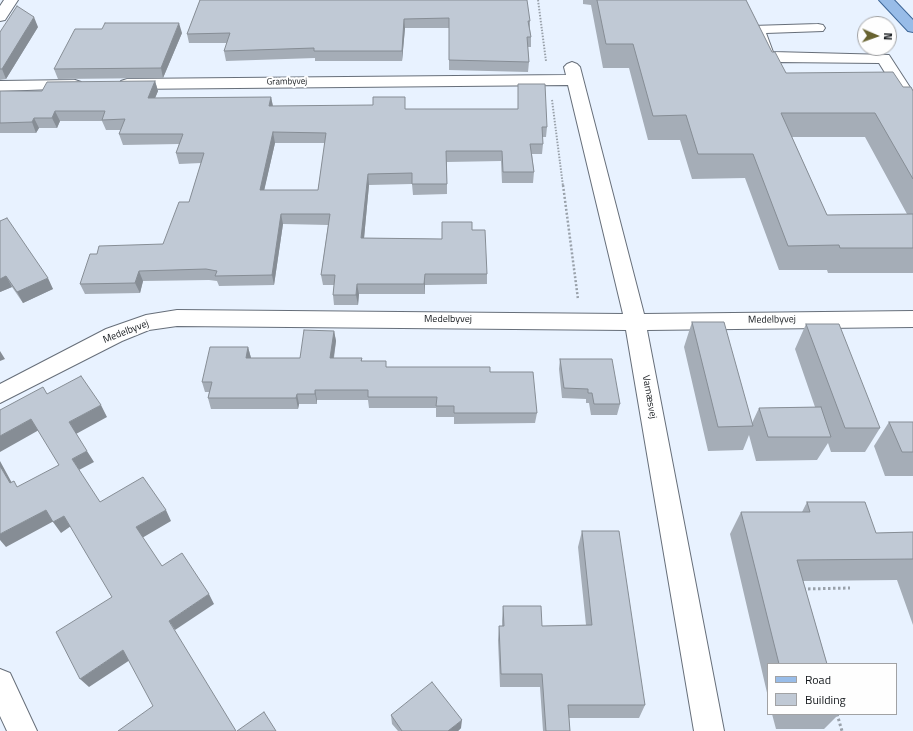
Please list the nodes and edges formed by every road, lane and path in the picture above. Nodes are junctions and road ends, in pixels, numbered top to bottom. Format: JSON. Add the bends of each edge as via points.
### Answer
{"nodes":[{"id":1,"x":11,"y":0,"type":"edge"},
{"id":2,"x":538,"y":0,"type":"edge"},
{"id":3,"x":886,"y":0,"type":"edge"},
{"id":4,"x":0,"y":17,"type":"edge"},
{"id":5,"x":818,"y":28,"type":"dead end"},
{"id":6,"x":913,"y":28,"type":"edge"},
{"id":7,"x":768,"y":57,"type":"junction"},
{"id":8,"x":573,"y":73,"type":"joint"},
{"id":9,"x":549,"y":80,"type":"junction"},
{"id":10,"x":88,"y":85,"type":"edge"},
{"id":11,"x":112,"y":85,"type":"edge"},
{"id":12,"x":0,"y":86,"type":"edge"},
{"id":13,"x":781,"y":87,"type":"edge"},
{"id":14,"x":913,"y":105,"type":"edge"},
{"id":15,"x":913,"y":319,"type":"edge"},
{"id":16,"x":581,"y":321,"type":"junction"},
{"id":17,"x":635,"y":322,"type":"junction"},
{"id":18,"x":0,"y":394,"type":"edge"},
{"id":19,"x":800,"y":582,"type":"edge"},
{"id":20,"x":850,"y":588,"type":"edge"},
{"id":21,"x":802,"y":589,"type":"junction"},
{"id":22,"x":804,"y":597,"type":"edge"},
{"id":23,"x":0,"y":683,"type":"edge"},
{"id":24,"x":837,"y":715,"type":"edge"},
{"id":25,"x":22,"y":731,"type":"edge"},
{"id":26,"x":709,"y":731,"type":"edge"},
{"id":27,"x":842,"y":731,"type":"edge"}],
"edges":[{"from":1,"to":4,"type":"street"},
{"from":2,"to":9,"type":"path"},
{"from":3,"to":6,"type":"main road"},
{"from":5,"to":7,"type":"street","via":[[757,29]]},
{"from":7,"to":13,"type":"street"},
{"from":7,"to":14,"type":"street","via":[[884,58],[894,87]]},
{"from":8,"to":9,"type":"street","name":"Grambyvej"},
{"from":8,"to":17,"type":"street","name":"Varnæsvej"},
{"from":9,"to":11,"type":"street","name":"Grambyvej"},
{"from":9,"to":16,"type":"path"},
{"from":10,"to":12,"type":"street"},
{"from":15,"to":17,"type":"street","name":"Medelbyvej"},
{"from":16,"to":17,"type":"street","name":"Medelbyvej"},
{"from":16,"to":18,"type":"street","name":"Medelbyvej","via":[[177,318],[146,323],[114,335]]},
{"from":17,"to":26,"type":"street","name":"Varnæsvej"},
{"from":19,"to":21,"type":"path"},
{"from":20,"to":21,"type":"path"},
{"from":21,"to":22,"type":"path"},
{"from":23,"to":25,"type":"street"},
{"from":24,"to":27,"type":"path"}]}
